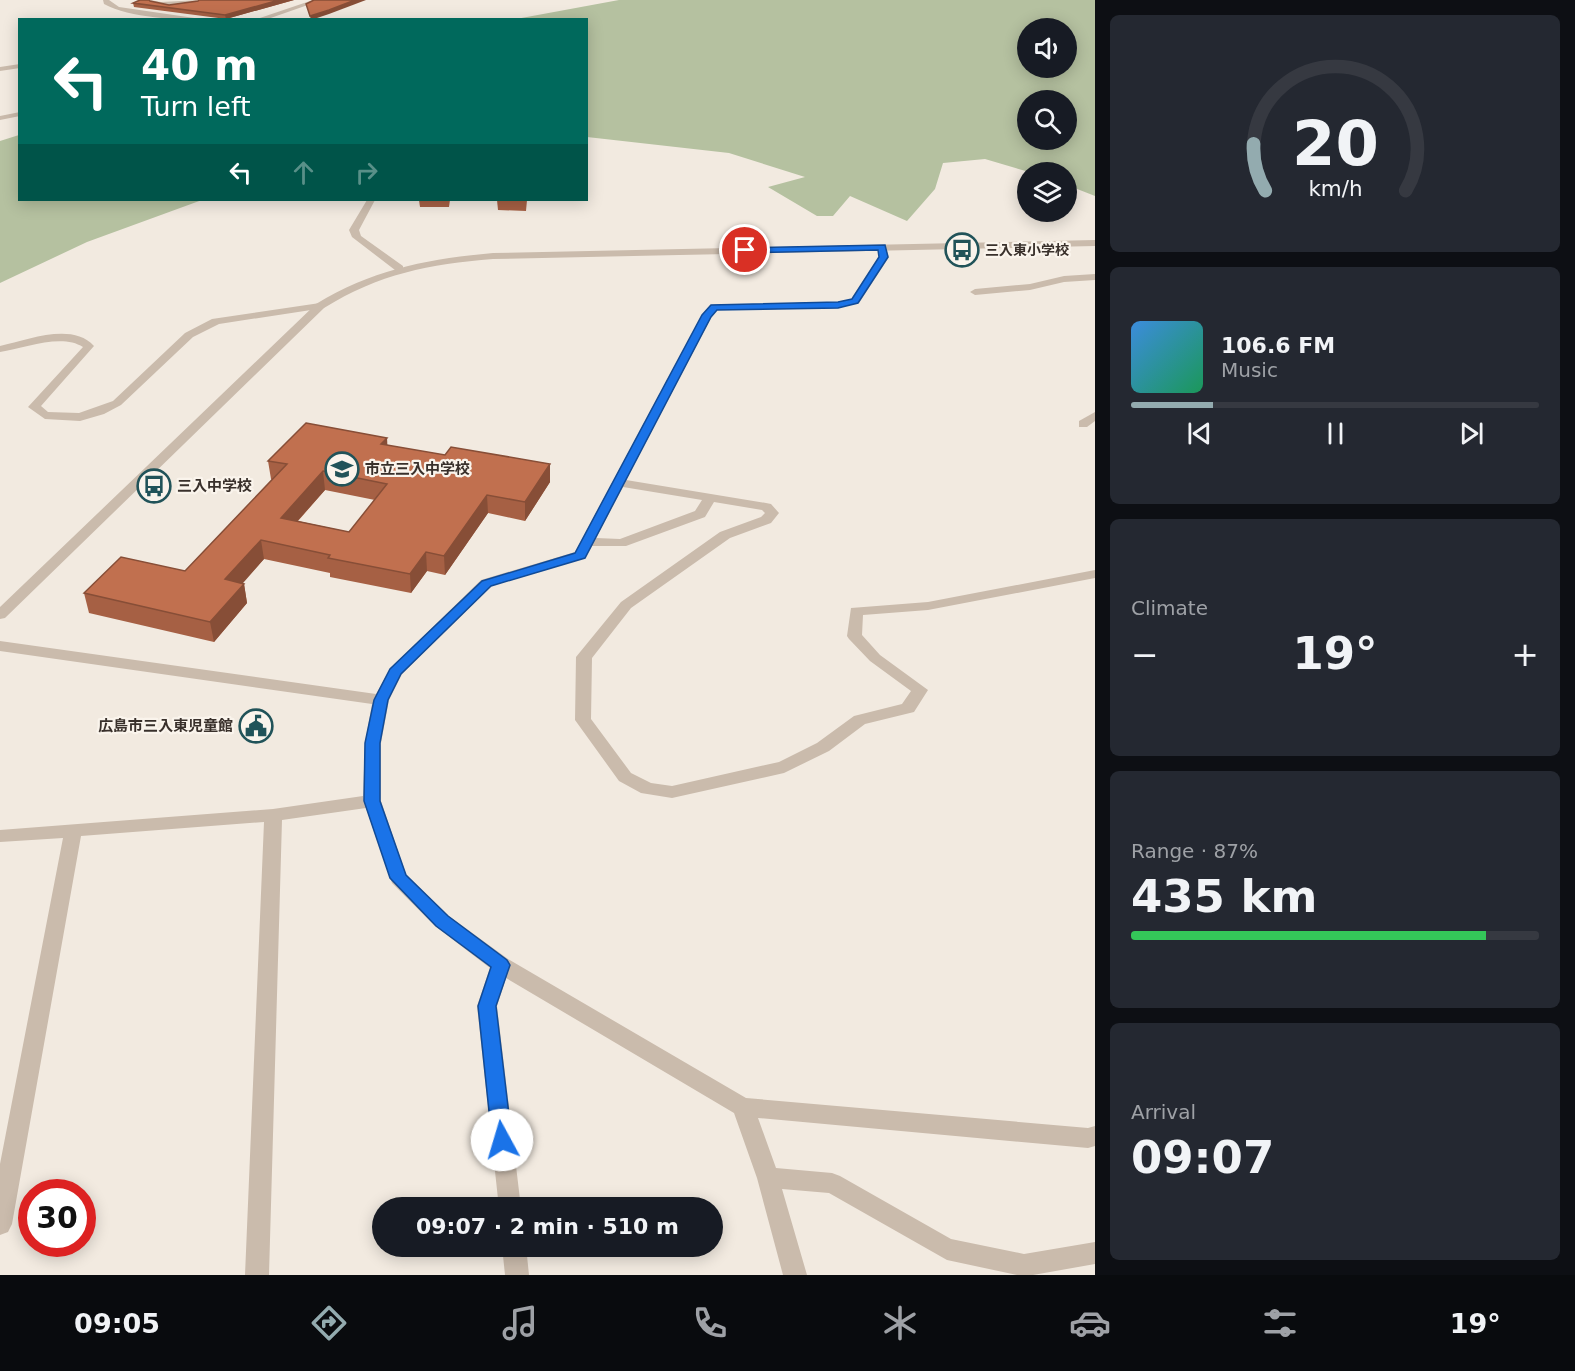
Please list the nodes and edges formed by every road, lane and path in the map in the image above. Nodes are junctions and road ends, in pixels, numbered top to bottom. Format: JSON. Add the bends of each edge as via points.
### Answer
{"nodes":[{"id":1,"x":106,"y":0,"type":"edge"},
{"id":2,"x":153,"y":0,"type":"edge"},
{"id":3,"x":199,"y":0,"type":"edge"},
{"id":4,"x":318,"y":0,"type":"edge"},
{"id":5,"x":117,"y":9,"type":"junction"},
{"id":6,"x":119,"y":18,"type":"edge"},
{"id":7,"x":189,"y":18,"type":"edge"},
{"id":8,"x":263,"y":18,"type":"edge"},
{"id":9,"x":18,"y":66,"type":"edge"},
{"id":10,"x":0,"y":69,"type":"edge"},
{"id":11,"x":18,"y":114,"type":"edge"},
{"id":12,"x":0,"y":118,"type":"edge"},
{"id":13,"x":370,"y":201,"type":"edge"},
{"id":14,"x":1095,"y":243,"type":"edge"},
{"id":15,"x":882,"y":247,"type":"junction"},
{"id":16,"x":399,"y":268,"type":"junction"},
{"id":17,"x":1095,"y":277,"type":"edge"},
{"id":18,"x":975,"y":292,"type":"dead end"},
{"id":19,"x":320,"y":306,"type":"junction"},
{"id":20,"x":0,"y":350,"type":"edge"},
{"id":21,"x":1095,"y":416,"type":"edge"},
{"id":22,"x":1083,"y":424,"type":"dead end"},
{"id":23,"x":618,"y":482,"type":"junction"},
{"id":24,"x":710,"y":497,"type":"junction"},
{"id":25,"x":587,"y":542,"type":"junction"},
{"id":26,"x":1095,"y":574,"type":"edge"},
{"id":27,"x":0,"y":615,"type":"edge"},
{"id":28,"x":0,"y":646,"type":"edge"},
{"id":29,"x":381,"y":700,"type":"junction"},
{"id":30,"x":372,"y":801,"type":"junction"},
{"id":31,"x":273,"y":815,"type":"junction"},
{"id":32,"x":73,"y":831,"type":"junction"},
{"id":33,"x":0,"y":836,"type":"edge"},
{"id":34,"x":501,"y":965,"type":"junction"},
{"id":35,"x":743,"y":1107,"type":"junction"},
{"id":36,"x":1095,"y":1136,"type":"edge"},
{"id":37,"x":768,"y":1178,"type":"junction"},
{"id":38,"x":509,"y":1197,"type":"edge"},
{"id":39,"x":0,"y":1224,"type":"edge"},
{"id":40,"x":1095,"y":1253,"type":"edge"},
{"id":41,"x":515,"y":1257,"type":"edge"},
{"id":42,"x":257,"y":1275,"type":"edge"},
{"id":43,"x":517,"y":1275,"type":"edge"},
{"id":44,"x":795,"y":1275,"type":"edge"}],
"edges":[{"from":1,"to":5,"type":"street"},
{"from":2,"to":3,"type":"street","via":[[160,4]]},
{"from":4,"to":8,"type":"street"},
{"from":5,"to":6,"type":"street"},
{"from":5,"to":7,"type":"street"},
{"from":9,"to":10,"type":"street"},
{"from":11,"to":12,"type":"street"},
{"from":13,"to":16,"type":"street","via":[[354,230],[357,237]]},
{"from":14,"to":15,"type":"street"},
{"from":15,"to":16,"type":"street","via":[[493,256],[437,260]]},
{"from":15,"to":23,"type":"street","via":[[884,257],[855,301],[838,305],[714,307]]},
{"from":16,"to":19,"type":"street","via":[[362,281]]},
{"from":17,"to":18,"type":"street"},
{"from":19,"to":20,"type":"street","via":[[216,321],[189,335],[117,403],[80,417],[45,415],[34,407],[47,388],[89,346],[77,338],[57,338]]},
{"from":19,"to":27,"type":"street"},
{"from":21,"to":22,"type":"street"},
{"from":23,"to":24,"type":"street"},
{"from":23,"to":25,"type":"street"},
{"from":24,"to":25,"type":"street","via":[[700,514],[621,543]]},
{"from":24,"to":26,"type":"street","via":[[766,507],[772,513],[766,520],[726,535],[626,605],[584,657],[583,720],[625,777],[647,789],[672,792],[784,767],[823,747],[860,720],[908,708],[921,690],[875,658],[854,636],[856,611],[928,606]]},
{"from":25,"to":29,"type":"street","via":[[580,555],[486,584],[395,672]]},
{"from":28,"to":29,"type":"street"},
{"from":29,"to":30,"type":"street","via":[[373,743]]},
{"from":30,"to":31,"type":"street"},
{"from":30,"to":34,"type":"street","via":[[398,878],[442,921]]},
{"from":31,"to":32,"type":"street"},
{"from":31,"to":42,"type":"street"},
{"from":32,"to":33,"type":"street"},
{"from":32,"to":39,"type":"street"},
{"from":34,"to":35,"type":"street"},
{"from":34,"to":38,"type":"street","via":[[487,1006]]},
{"from":35,"to":36,"type":"street"},
{"from":35,"to":37,"type":"street"},
{"from":37,"to":40,"type":"street","via":[[832,1183],[947,1249],[1024,1265]]},
{"from":37,"to":44,"type":"street"},
{"from":41,"to":43,"type":"street"}]}
